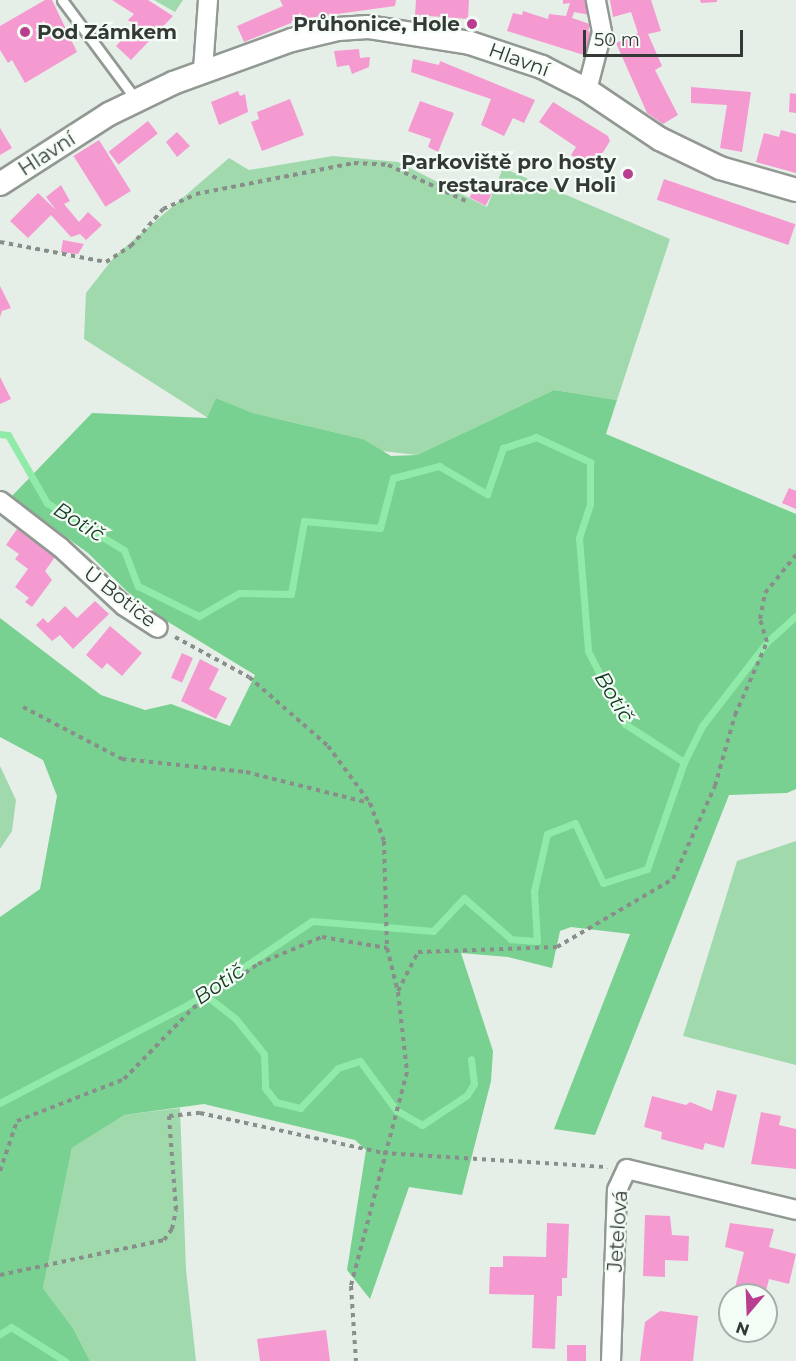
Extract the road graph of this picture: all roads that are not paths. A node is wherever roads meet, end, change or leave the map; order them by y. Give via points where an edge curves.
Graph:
1 (62, 0) edge
2 (208, 0) edge
3 (596, 0) edge
4 (203, 70) junction
5 (587, 90) junction
6 (137, 101) junction
7 (0, 184) edge
8 (796, 190) edge
9 (0, 501) edge
10 (158, 628) road end
11 (796, 1210) edge
12 (611, 1361) edge

1 - 6 lane
2 - 4 street
3 - 5 street via 602,32
4 - 5 street, Hlavní via 292,40 338,29 368,27 492,49 551,71
4 - 6 street, Hlavní
5 - 8 street, Hlavní via 660,139 720,168
6 - 7 street, Hlavní
9 - 10 street, U Botiče via 60,547 124,606
11 - 12 street, Jetelová via 627,1169 617,1190

